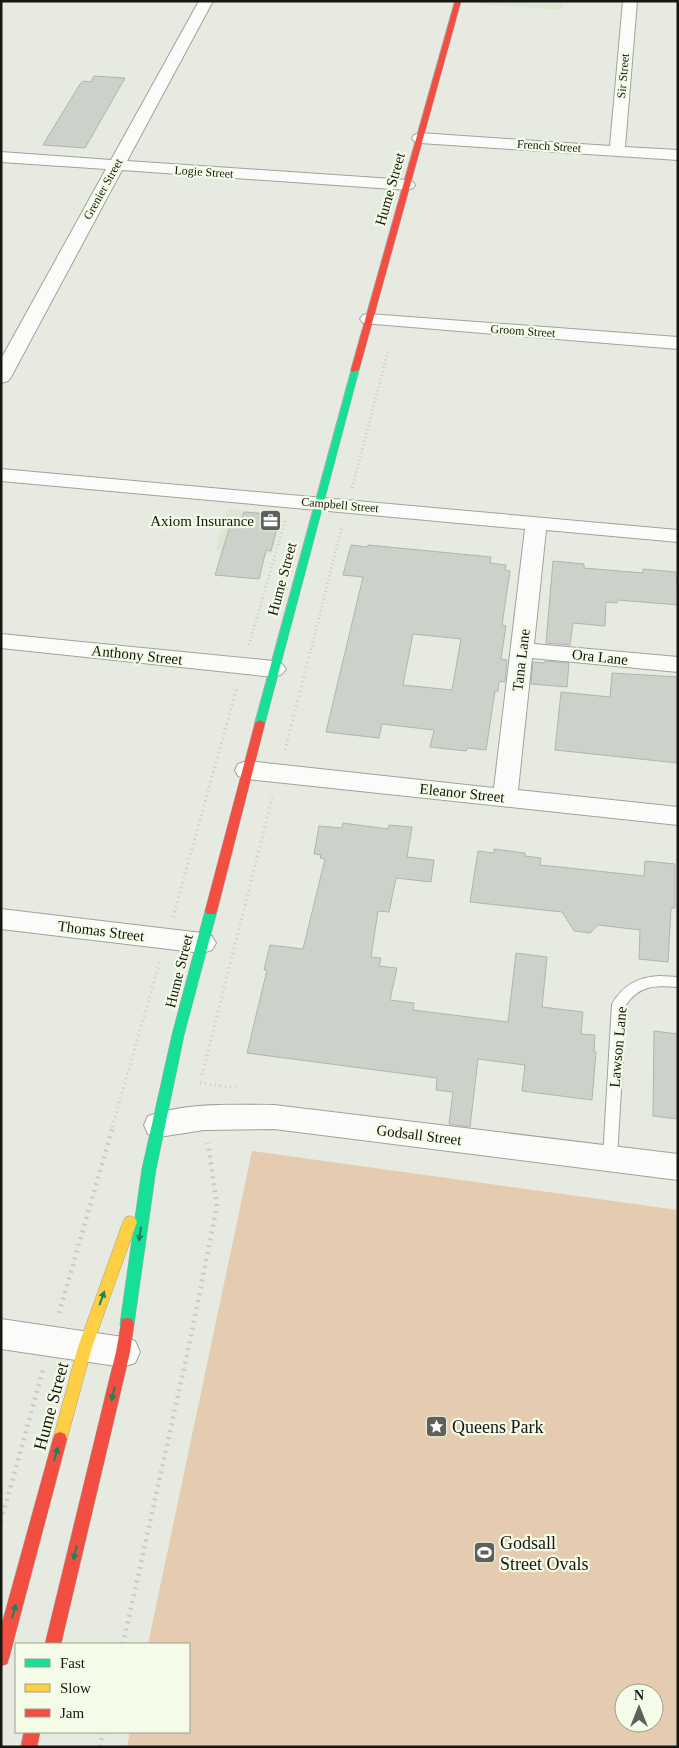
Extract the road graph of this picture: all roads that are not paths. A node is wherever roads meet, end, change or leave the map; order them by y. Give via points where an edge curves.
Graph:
1 (206, 1) edge
2 (458, 1) edge
3 (630, 1) edge
4 (420, 138) junction
5 (617, 150) junction
6 (678, 155) edge
7 (1, 157) edge
8 (116, 166) junction
9 (407, 185) junction
10 (369, 319) junction
11 (678, 342) edge
12 (1, 377) edge
13 (1, 475) edge
14 (318, 503) junction
15 (536, 523) junction
16 (678, 536) edge
17 (1, 641) edge
18 (523, 650) junction
19 (678, 665) edge
20 (274, 669) junction
21 (247, 770) junction
22 (505, 798) junction
23 (678, 816) edge
24 (1, 919) edge
25 (202, 943) junction
26 (678, 982) edge
27 (159, 1124) junction
28 (610, 1158) junction
29 (678, 1167) edge
30 (149, 1169) junction
31 (1, 1334) edge
32 (85, 1347) junction
33 (123, 1352) junction
34 (53, 1643) edge
35 (1, 1658) edge
36 (32, 1733) edge
37 (29, 1747) edge

1 - 8 street, Grenier Street
2 - 4 street, Hume Street
3 - 5 street, Sir Street
4 - 5 street, French Street
4 - 9 street, Hume Street
5 - 6 street, French Street
7 - 8 street, Logie Street
8 - 9 street, Logie Street
8 - 12 street, Grenier Street
9 - 10 street, Hume Street
10 - 11 street, Groom Street
10 - 14 street, Hume Street
13 - 14 street, Campbell Street
14 - 15 street, Campbell Street
14 - 20 street, Hume Street
15 - 16 street, Campbell Street
15 - 18 street, Tana Lane
17 - 20 street, Anthony Street
18 - 19 street, Ora Lane
18 - 22 street, Tana Lane
20 - 21 street, Hume Street
21 - 22 street, Eleanor Street
21 - 25 street, Hume Street
22 - 23 street, Eleanor Street
24 - 25 street, Thomas Street
25 - 27 street, Hume Street
26 - 28 lane, Lawson Lane via 645,982 624,994 619,1004
27 - 28 street, Godsall Street via 204,1118 274,1118
27 - 30 street, Hume Street
28 - 29 street, Godsall Street
32 -> 30 street, Hume Street
30 -> 33 street, Hume Street
31 - 32 street
32 - 33 street
35 -> 32 street, Hume Street
33 -> 34 street, Hume Street
36 - 37 street

